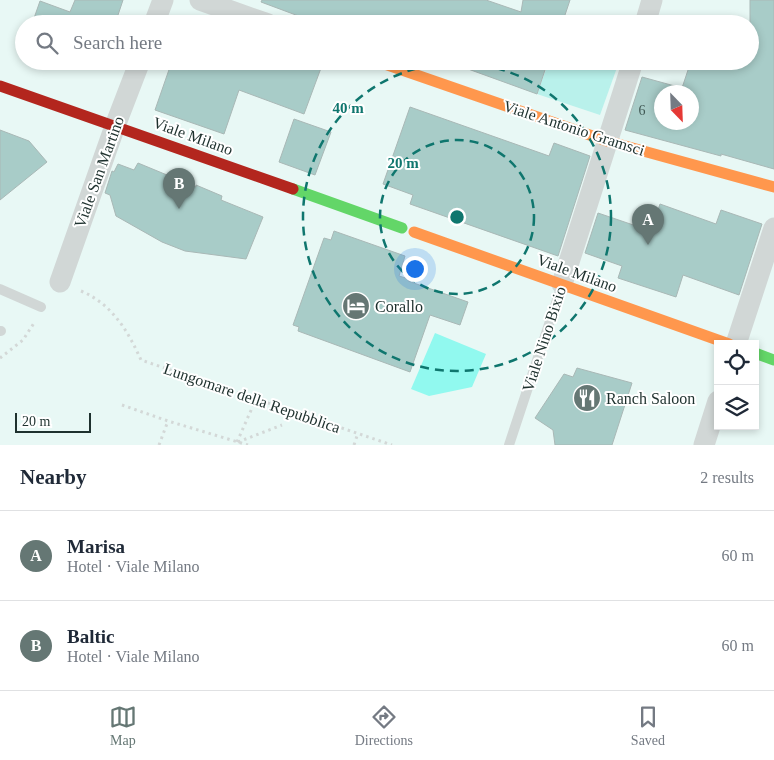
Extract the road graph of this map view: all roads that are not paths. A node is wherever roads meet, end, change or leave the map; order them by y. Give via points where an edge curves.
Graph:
1 (163, 0) edge
2 (200, 0) edge
3 (652, 0) edge
4 (157, 15) edge
5 (242, 15) edge
6 (648, 15) edge
7 (137, 70) edge
8 (402, 70) edge
9 (630, 70) edge
10 (0, 86) edge
11 (115, 126) junction
12 (607, 141) junction
13 (774, 187) edge
14 (402, 228) dead end
15 (774, 228) edge
16 (414, 232) dead end
17 (60, 282) road end
18 (562, 284) junction
19 (0, 289) edge
20 (41, 308) road end
21 (718, 340) edge
22 (737, 340) edge
23 (759, 354) edge
24 (774, 360) edge
25 (714, 414) edge
26 (509, 445) edge
27 (704, 445) edge

1 - 4 street
2 - 5 street
3 - 6 street
7 - 11 street, Viale San Martino
8 - 12 street, Viale Antonio Gramsci
9 - 12 street, Viale Nino Bixio
10 - 11 street, Viale Milano
11 - 14 street, Viale Milano
11 - 17 street, Viale San Martino
12 - 13 street, Viale Antonio Gramsci
12 - 18 street, Viale Nino Bixio
15 - 22 street
16 - 18 street, Viale Milano
18 - 21 street, Viale Milano
18 - 26 lane, Viale Nino Bixio
19 - 20 lane
23 - 24 street
25 - 27 street

